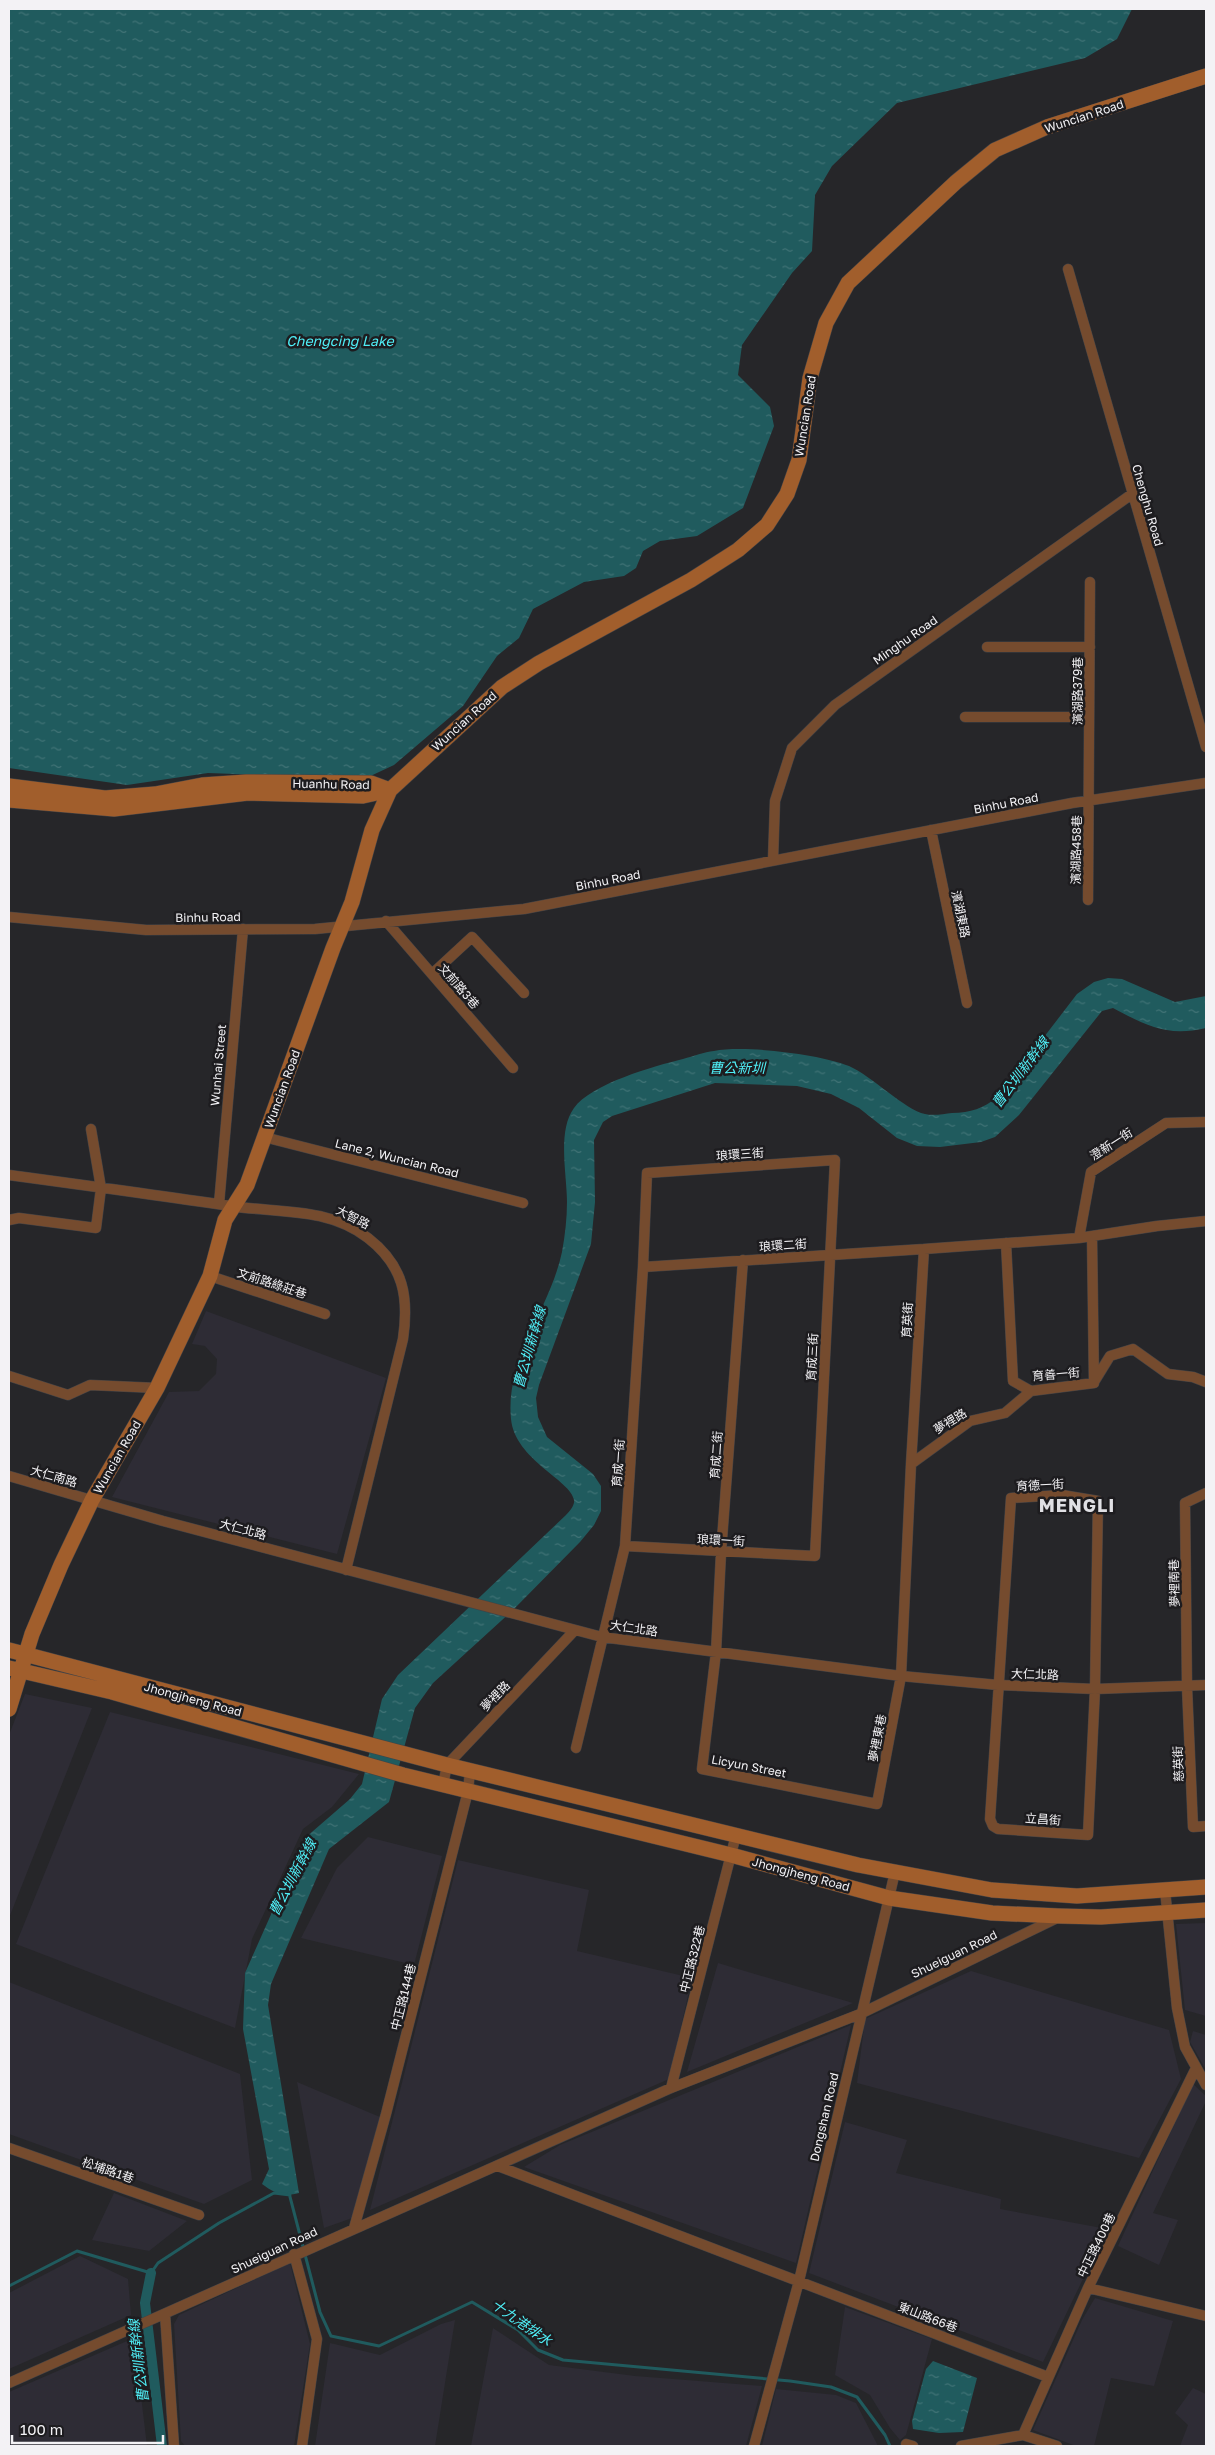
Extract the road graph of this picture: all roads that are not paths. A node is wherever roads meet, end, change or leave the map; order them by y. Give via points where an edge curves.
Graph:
1 (1206, 76) edge
2 (1068, 268) dead end
3 (1132, 494) junction
4 (1090, 582) dead end
5 (987, 647) dead end
6 (1090, 647) junction
7 (965, 717) dead end
8 (1089, 717) junction
9 (1206, 747) edge
10 (1206, 783) edge
11 (9, 786) edge
12 (390, 790) junction
13 (9, 800) edge
14 (1089, 800) junction
15 (931, 830) junction
16 (773, 860) junction
17 (1088, 900) dead end
18 (9, 918) edge
19 (386, 921) junction
20 (342, 926) junction
21 (243, 929) junction
22 (432, 974) junction
23 (524, 993) dead end
24 (967, 1002) dead end
25 (513, 1068) dead end
26 (1206, 1122) edge
27 (90, 1130) dead end
28 (264, 1137) junction
29 (835, 1160) joint
30 (647, 1174) joint
31 (9, 1175) edge
32 (101, 1188) junction
33 (523, 1204) dead end
34 (226, 1206) junction
35 (9, 1220) edge
36 (1206, 1221) edge
37 (1092, 1236) junction
38 (1079, 1238) junction
39 (1006, 1243) junction
40 (924, 1249) junction
41 (829, 1254) junction
42 (743, 1260) junction
43 (644, 1266) junction
44 (210, 1276) junction
45 (325, 1314) dead end
46 (9, 1376) edge
47 (1206, 1382) edge
48 (1094, 1383) junction
49 (157, 1388) junction
50 (1031, 1391) junction
51 (911, 1464) junction
52 (9, 1476) edge
53 (1206, 1493) edge
54 (92, 1500) junction
55 (625, 1546) junction
56 (721, 1553) junction
57 (815, 1556) joint
58 (346, 1570) junction
59 (575, 1630) junction
60 (602, 1637) junction
61 (9, 1650) edge
62 (716, 1652) junction
63 (26, 1655) junction
64 (15, 1670) edge
65 (901, 1676) junction
66 (998, 1685) junction
67 (1206, 1686) edge
68 (1188, 1687) junction
69 (1095, 1689) junction
70 (9, 1709) edge
71 (576, 1748) dead end
72 (447, 1765) junction
73 (470, 1771) junction
74 (443, 1785) junction
75 (468, 1791) junction
76 (877, 1804) joint
77 (1206, 1826) edge
78 (736, 1836) junction
79 (731, 1855) junction
80 (895, 1872) junction
81 (1206, 1887) edge
82 (1165, 1890) junction
83 (889, 1898) junction
84 (1206, 1910) edge
85 (1168, 1912) junction
86 (1059, 1916) junction
87 (860, 2014) junction
88 (1196, 2068) junction
89 (1206, 2085) edge
90 (671, 2088) junction
91 (9, 2148) edge
92 (498, 2166) junction
93 (199, 2215) dead end
94 (354, 2228) junction
95 (297, 2253) junction
96 (799, 2281) junction
97 (1088, 2288) junction
98 (162, 2315) junction
99 (1206, 2316) edge
100 (1048, 2377) junction
101 (9, 2383) edge
102 (1023, 2435) junction
103 (174, 2446) edge
104 (302, 2446) edge
105 (754, 2446) edge
106 (961, 2446) edge
107 (1057, 2446) edge

1 - 12 street, Wuncian Road via 1047,127 995,150 956,182 848,283 826,323 810,378 799,460 787,494 767,525 738,550 691,580 539,663 502,687
2 - 3 street, Chenghu Road
3 - 9 street, Chenghu Road
3 - 16 street, Minghu Road via 835,705 792,748 775,801
4 - 6 street, 濱湖路379巷
5 - 6 street
6 - 8 street, 濱湖路379巷
7 - 8 street
8 - 14 street, 濱湖路379巷
10 - 14 street, Binhu Road
11 - 12 street, Huanhu Road via 105,798 246,782 371,783
12 - 13 street, Huanhu Road via 363,796 248,792 114,809
12 - 20 street, Wuncian Road via 372,830
14 - 15 street, Binhu Road
14 - 17 street, 濱湖路458巷
15 - 16 street, Binhu Road
15 - 24 street, 濱湖東路
16 - 19 street, Binhu Road via 524,909
18 - 21 street, Binhu Road via 146,930
19 - 20 street, Binhu Road
19 - 22 street, 文前路3巷
20 - 21 street, Binhu Road
20 - 28 street, Wuncian Road
21 - 34 street, Wunhai Street
22 - 23 street via 472,937
22 - 25 street, 文前路3巷
26 - 38 street, 澄新一街 via 1166,1124 1091,1172
27 - 32 street
28 - 33 street, Lane 2, Wuncian Road
28 - 34 street, Wuncian Road via 247,1185
29 - 30 street, 琅環三街
29 - 41 street, 育成三街
30 - 43 street, 育成一街
31 - 32 street, 大智路
32 - 34 street, 大智路
32 - 35 street via 96,1228 19,1218
34 - 44 street, Wuncian Road
34 - 58 street, 大智路 via 319,1214 346,1224 369,1239 391,1261 401,1277 407,1310 404,1339
36 - 37 street
37 - 38 street
37 - 48 street, 育善一街
38 - 39 street
39 - 40 street
39 - 50 street, 育善一街 via 1014,1381
40 - 41 street, 琅環二街
40 - 51 street, 育英街
41 - 42 street, 琅環二街
41 - 57 street, 育成三街
42 - 43 street, 琅環二街
42 - 56 street, 育成二街
43 - 55 street, 育成一街
44 - 45 street, 文前路綠莊巷
44 - 49 street, Wuncian Road
46 - 49 street via 68,1395 90,1384
47 - 48 street via 1168,1374 1133,1350 1110,1356
48 - 50 street, 育善一街
49 - 54 street, Wuncian Road
50 - 51 street, 夢裡路 via 1005,1413 970,1421
51 - 65 street, 育英街
52 - 54 street, 大仁南路
53 - 68 street, 夢裡南巷 via 1185,1503
54 - 58 street, 大仁北路
54 - 63 street, Wuncian Road via 61,1565
55 - 56 street, 琅環一街
55 - 60 street, 育成一街
56 - 57 street, 琅環一街
56 - 62 street, 育成二街
58 - 59 street, 大仁北路
59 - 60 street, 大仁北路
59 - 72 street, 夢裡路
60 - 62 street, 大仁北路
60 - 71 street, 育成一街
61 - 63 street, Jhongjheng Road
62 - 65 street, 大仁北路
62 - 76 street, Licyun Street via 702,1769
63 - 64 street, Wuncian Road
63 - 72 street, Jhongjheng Road
64 - 70 street, Wuncian Road
64 - 74 street, Jhongjheng Road via 112,1692
65 - 66 street, 大仁北路
65 - 76 street, 夢裡東巷
66 - 69 street, 大仁北路
66 - 69 street, 立昌街 via 990,1822 998,1829 1088,1835
66 - 69 street, 育德一街 via 1011,1498 1062,1495 1098,1500
67 - 68 street, 大仁北路
68 - 69 street, 大仁北路
68 - 77 street, 慈英街 via 1193,1827
72 - 73 street, Jhongjheng Road
72 - 74 street
73 - 75 street, 中正路144巷
73 - 78 street, Jhongjheng Road
74 - 75 street, Jhongjheng Road
75 - 79 street, Jhongjheng Road
75 - 94 street, 中正路144巷
78 - 79 street, 中正路322巷
78 - 80 street, Jhongjheng Road
79 - 83 street, Jhongjheng Road
79 - 90 street, 中正路322巷
80 - 82 street, Jhongjheng Road via 992,1890 1077,1896
80 - 83 street, Dongshan Road
81 - 82 street, Jhongjheng Road
82 - 85 street
83 - 86 street, Jhongjheng Road via 992,1913
83 - 87 street, Dongshan Road
84 - 85 street, Jhongjheng Road
85 - 86 street, Jhongjheng Road via 1102,1917
85 - 88 street via 1177,2008 1186,2047
86 - 87 street, Shueiguan Road
87 - 90 street, Shueiguan Road
87 - 96 street, Dongshan Road
88 - 89 street
88 - 97 street, 中正路400巷
90 - 92 street, Shueiguan Road
91 - 93 street, 松埔路1巷
92 - 94 street, Shueiguan Road
92 - 96 street, 東山路66巷
94 - 95 street, Shueiguan Road
95 - 98 street, Shueiguan Road
95 - 104 street via 317,2339
96 - 100 street, 東山路66巷
96 - 105 street, Dongshan Road
97 - 99 street
97 - 100 street, 中正路400巷
98 - 101 street, Shueiguan Road
98 - 103 street
100 - 102 street, 中正路400巷
102 - 106 street
102 - 107 street

